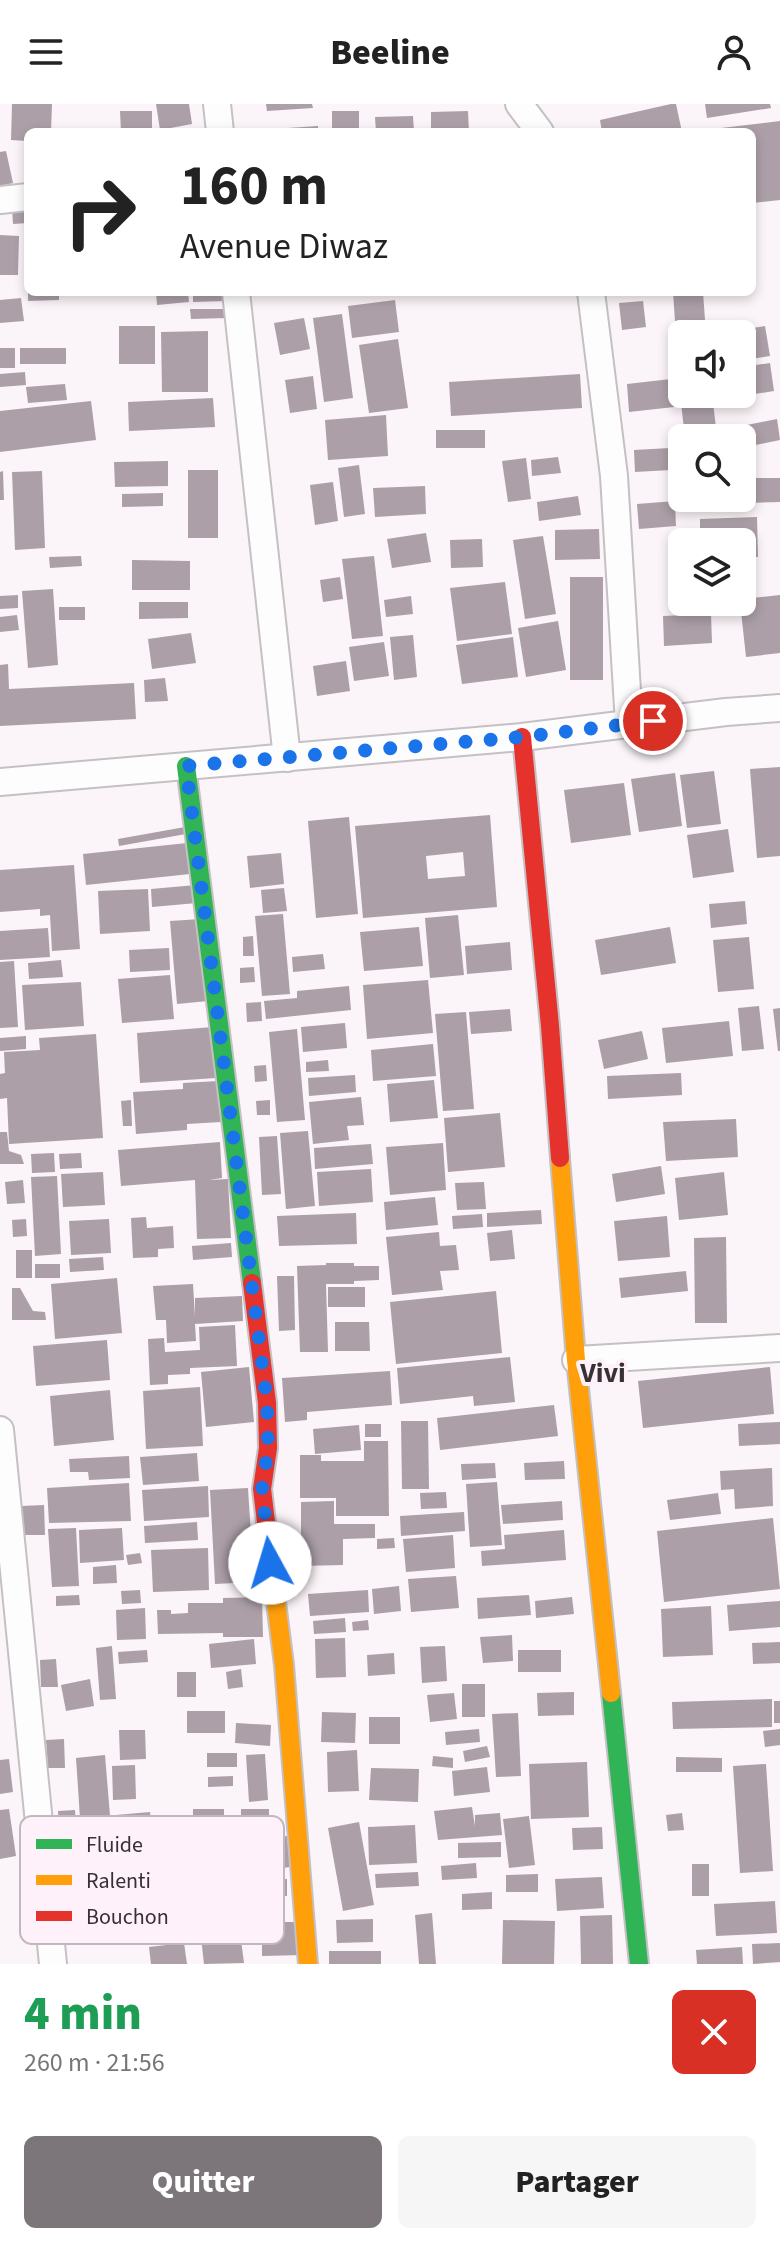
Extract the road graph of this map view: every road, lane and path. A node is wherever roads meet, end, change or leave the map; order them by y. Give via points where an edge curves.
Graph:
1 (217, 104) edge
2 (519, 104) edge
3 (220, 128) edge
4 (537, 128) edge
5 (24, 197) edge
6 (0, 200) edge
7 (236, 296) edge
8 (592, 296) edge
9 (780, 708) edge
10 (629, 724) junction
11 (522, 737) junction
12 (287, 758) junction
13 (186, 766) junction
14 (0, 782) edge
15 (780, 1348) edge
16 (576, 1360) junction
17 (0, 1430) edge
18 (38, 1816) edge
19 (51, 1944) edge
20 (53, 1964) edge
21 (308, 1964) edge
22 (639, 1964) edge

1 - 3 street
2 - 4 street
5 - 6 street
7 - 12 street
8 - 10 street via 614,476
9 - 10 street
10 - 11 street
11 - 12 street
11 - 16 street
12 - 13 street
13 - 14 street
13 - 21 street via 267,1403 262,1489 284,1665
15 - 16 street
16 - 22 street
17 - 18 street
19 - 20 street

